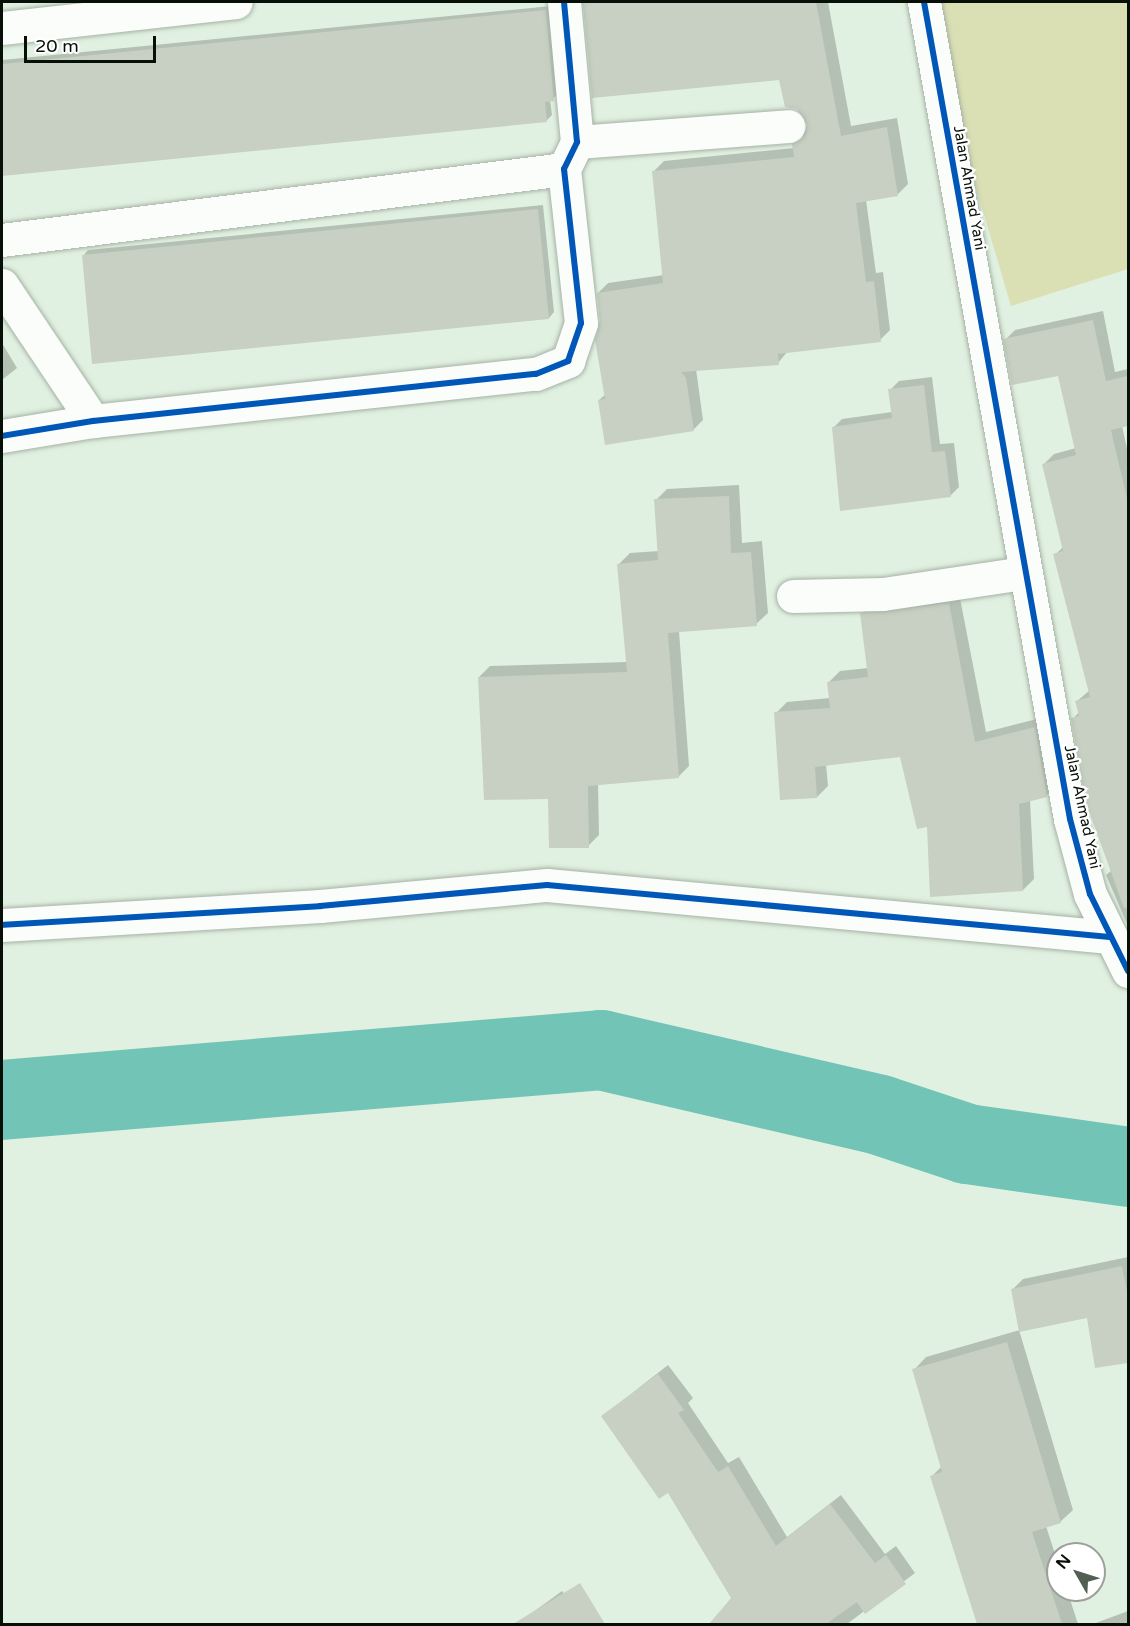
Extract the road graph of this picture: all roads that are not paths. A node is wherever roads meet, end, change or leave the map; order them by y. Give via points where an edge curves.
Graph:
1 (236, 2) edge
2 (564, 2) edge
3 (924, 2) edge
4 (60, 10) edge
5 (2, 28) edge
6 (788, 126) dead end
7 (570, 155) junction
8 (2, 240) edge
9 (2, 285) edge
10 (93, 421) junction
11 (2, 436) edge
12 (1023, 573) junction
13 (793, 596) dead end
14 (2, 925) edge
15 (1110, 937) junction
16 (1128, 971) edge

1 - 4 street
2 - 7 street
3 - 12 street, Jalan Ahmad Yani
4 - 5 street
6 - 7 street
7 - 8 street
7 - 10 street via 581,323 568,361 536,374
9 - 10 street
10 - 11 street
12 - 13 street via 883,594
12 - 15 street, Jalan Ahmad Yani via 1070,819 1090,894
14 - 15 street via 320,906 547,885
15 - 16 street, Jalan Ahmad Yani

